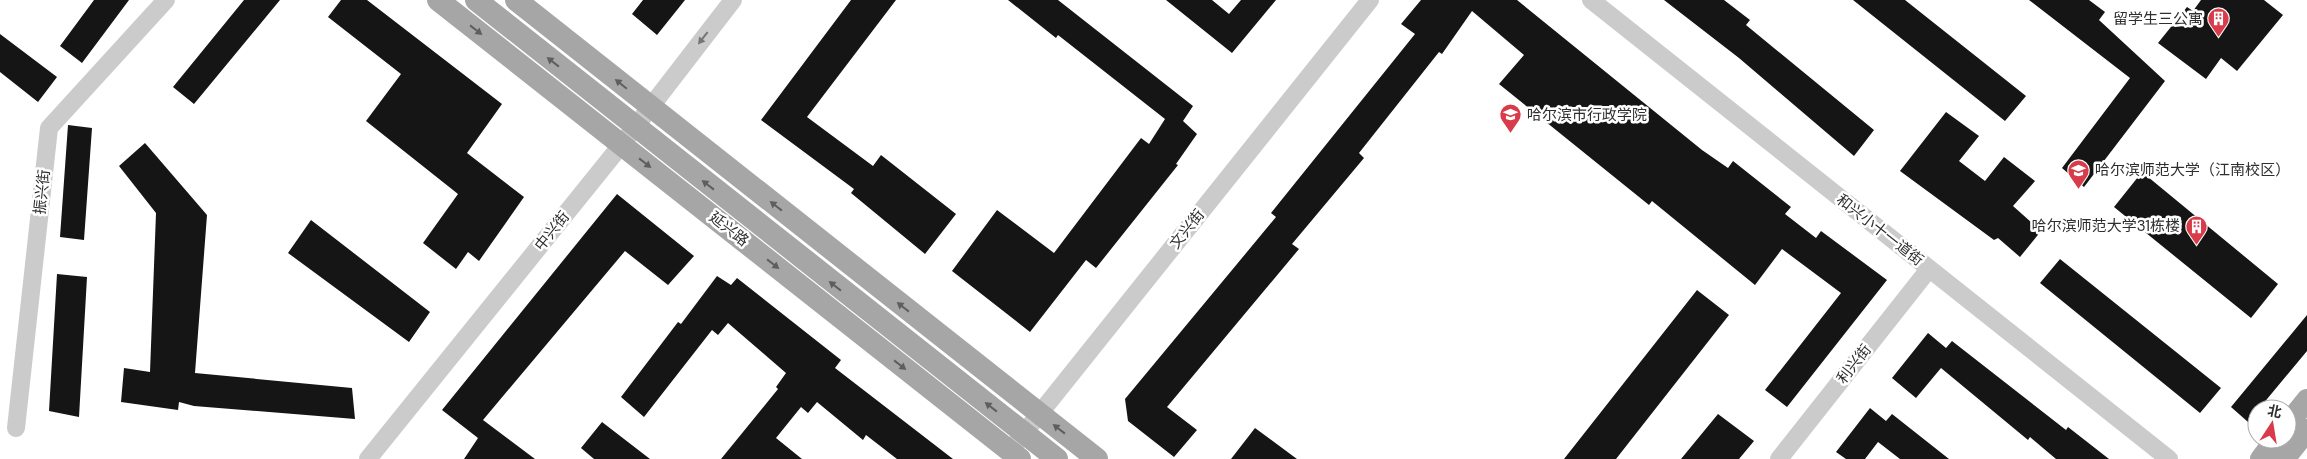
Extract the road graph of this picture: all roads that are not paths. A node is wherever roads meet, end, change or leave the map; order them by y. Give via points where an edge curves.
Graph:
1 (166, 0) edge
2 (438, 0) edge
3 (476, 0) edge
4 (516, 0) edge
5 (733, 0) edge
6 (1370, 0) edge
7 (1591, 0) edge
8 (649, 107) junction
9 (634, 126) junction
10 (622, 144) junction
11 (1929, 269) junction
12 (2307, 400) edge
13 (2297, 412) edge
14 (1039, 414) junction
15 (16, 428) dead end
16 (2307, 430) edge
17 (1024, 433) junction
18 (1012, 456) edge
19 (368, 459) edge
20 (1057, 459) edge
21 (1097, 459) edge
22 (1779, 459) edge
23 (2169, 459) edge
24 (2284, 459) edge

1 - 15 street, 振兴街 via 49,128
2 -> 10 main road, 延兴路
9 -> 3 main road
8 -> 4 main road
5 -> 8 street, 中兴街
6 - 14 street, 文兴街
7 - 11 street, 和兴小十一道街
8 - 9 street, 中兴街
14 -> 8 main road
9 - 10 street, 中兴街
17 -> 9 main road
10 -> 18 main road, 延兴路
10 - 19 street, 中兴街
11 - 22 street, 利兴街
11 - 23 street, 和兴小十一道街
12 - 13 main road
14 - 17 street, 文兴街
21 -> 14 main road
16 - 24 main road
17 - 18 street, 文兴街
17 - 20 main road

